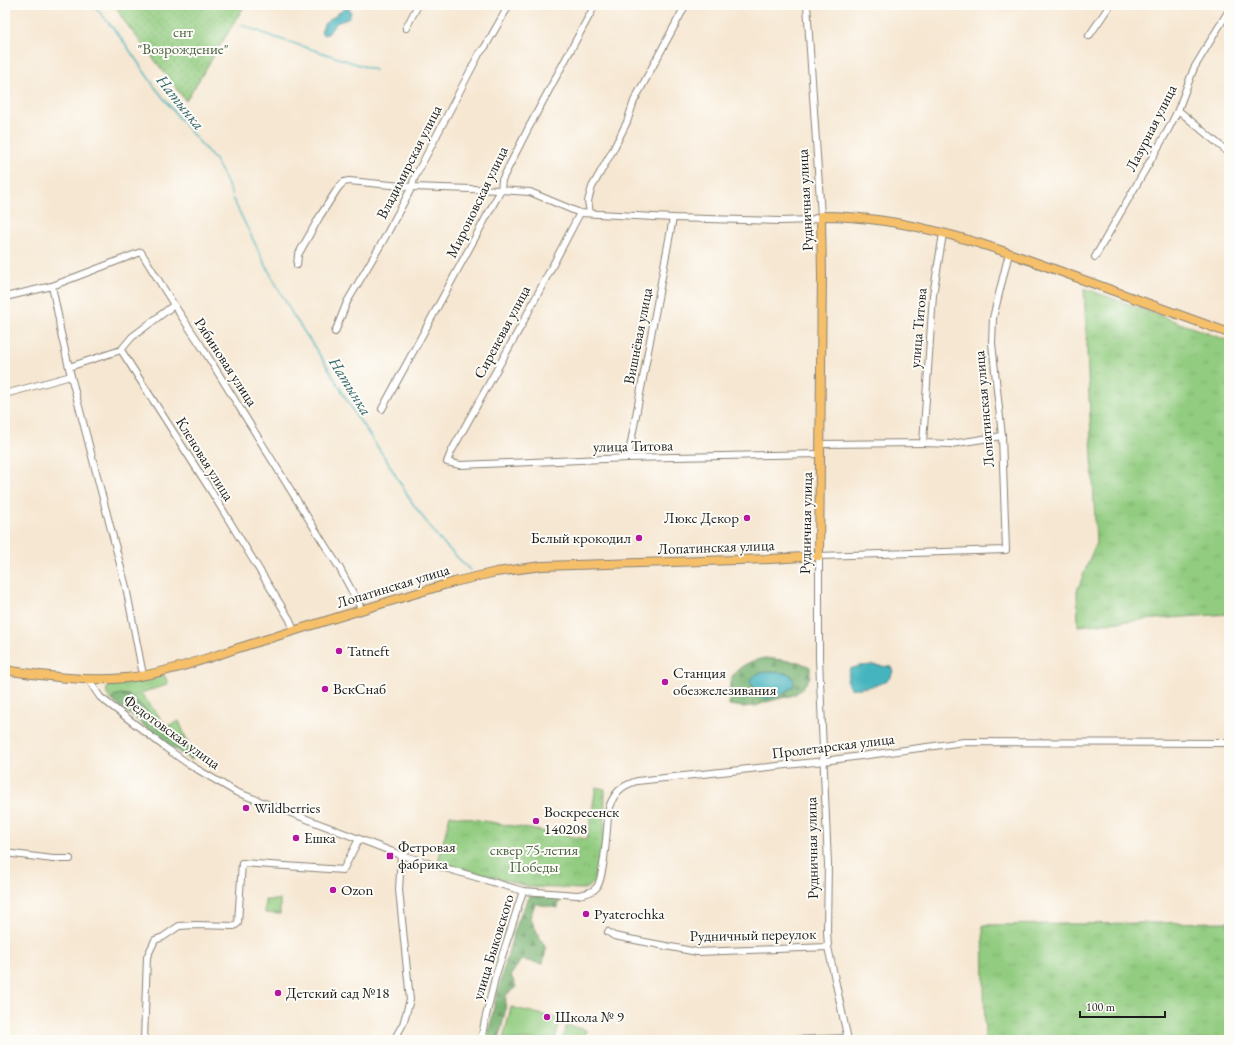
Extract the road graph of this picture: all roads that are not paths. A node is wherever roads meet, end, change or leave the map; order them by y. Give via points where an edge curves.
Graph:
1 (418, 5) edge
2 (508, 5) edge
3 (594, 5) edge
4 (807, 5) edge
5 (1110, 5) edge
6 (683, 10) dead end
7 (1229, 10) edge
8 (406, 28) dead end
9 (1089, 36) dead end
10 (1178, 110) junction
11 (1229, 152) edge
12 (412, 187) junction
13 (501, 190) junction
14 (580, 213) junction
15 (590, 213) junction
16 (821, 216) junction
17 (673, 218) junction
18 (943, 234) junction
19 (1008, 253) junction
20 (1095, 257) dead end
21 (297, 265) dead end
22 (52, 286) junction
23 (5, 297) edge
24 (174, 305) junction
25 (335, 332) dead end
26 (1229, 333) edge
27 (120, 350) junction
28 (69, 367) junction
29 (70, 376) junction
30 (5, 394) edge
31 (382, 409) dead end
32 (1002, 436) junction
33 (821, 444) junction
34 (923, 444) junction
35 (821, 454) junction
36 (628, 458) junction
37 (447, 462) joint
38 (819, 556) junction
39 (362, 610) junction
40 (294, 631) junction
41 (5, 670) edge
42 (143, 675) junction
43 (89, 679) junction
44 (1229, 742) edge
45 (824, 761) junction
46 (359, 839) junction
47 (5, 853) edge
48 (401, 855) junction
49 (70, 859) dead end
50 (523, 891) junction
51 (608, 932) dead end
52 (828, 947) junction
53 (847, 1039) edge
54 (144, 1040) edge
55 (394, 1040) edge
56 (481, 1040) edge
57 (790, 1040) edge

1 - 8 street
2 - 12 street, Владимирская улица via 479,54
3 - 13 street, Мироновская улица via 502,180
4 - 16 street, Рудничная улица
5 - 9 street
6 - 15 street via 592,187 588,201
7 - 10 street, Лазурная улица via 1194,68
10 - 11 street
10 - 20 street, Лазурная улица
12 - 13 street
12 - 21 street via 344,182 320,216 298,255
12 - 25 street, Владимирская улица via 347,302
13 - 14 street via 530,192
13 - 31 street, Мироновская улица
14 - 15 street
14 - 37 street, Сиреневая улица
15 - 17 street
16 - 17 street via 811,220 780,221
16 - 18 main road via 885,221
16 - 33 main road, Рудничная улица
17 - 36 street, Вишнёвая улица
18 - 19 main road
18 - 34 street, улица Титова via 933,295
19 - 26 main road
19 - 32 street, Лопатинская улица via 993,318 992,343
22 - 23 street, Рябиновая улица
22 - 24 street, Рябиновая улица via 141,252
22 - 28 street
24 - 27 street via 132,337
24 - 39 street, Рябиновая улица via 330,552
27 - 28 street
27 - 40 street, Кленовая улица via 215,498 290,620
28 - 29 street
29 - 30 street
29 - 42 street via 126,587
32 - 34 street via 952,444
32 - 38 street, Лопатинская улица via 1006,550
33 - 34 street
33 - 35 main road, Рудничная улица
35 - 36 street, улица Титова
35 - 38 main road, Рудничная улица
36 - 37 street, улица Титова via 460,465
38 - 39 main road, Лопатинская улица via 522,568 479,575
38 - 45 street, Рудничная улица via 819,658
39 - 40 main road, Лопатинская улица
40 - 42 main road, Лопатинская улица
41 - 43 main road, Федотовская улица
42 - 43 main road, Федотовская улица
43 - 46 street, Федотовская улица via 100,697 206,776 236,792
44 - 45 street, Пролетарская улица via 964,742
45 - 50 street, Пролетарская улица via 626,784 613,797 609,807 602,874 597,887 585,894
45 - 52 street, Рудничная улица
46 - 48 street, улица Быковского
46 - 54 street via 343,870 242,863 238,923 234,926 179,926 154,940 147,957
47 - 49 street
48 - 50 street, улица Быковского
48 - 55 street via 399,890 410,1000 403,1024
50 - 56 street, улица Быковского via 495,978
51 - 52 street, Рудничный переулок via 614,936 697,952
52 - 53 street, Рудничная улица
53 - 57 street

